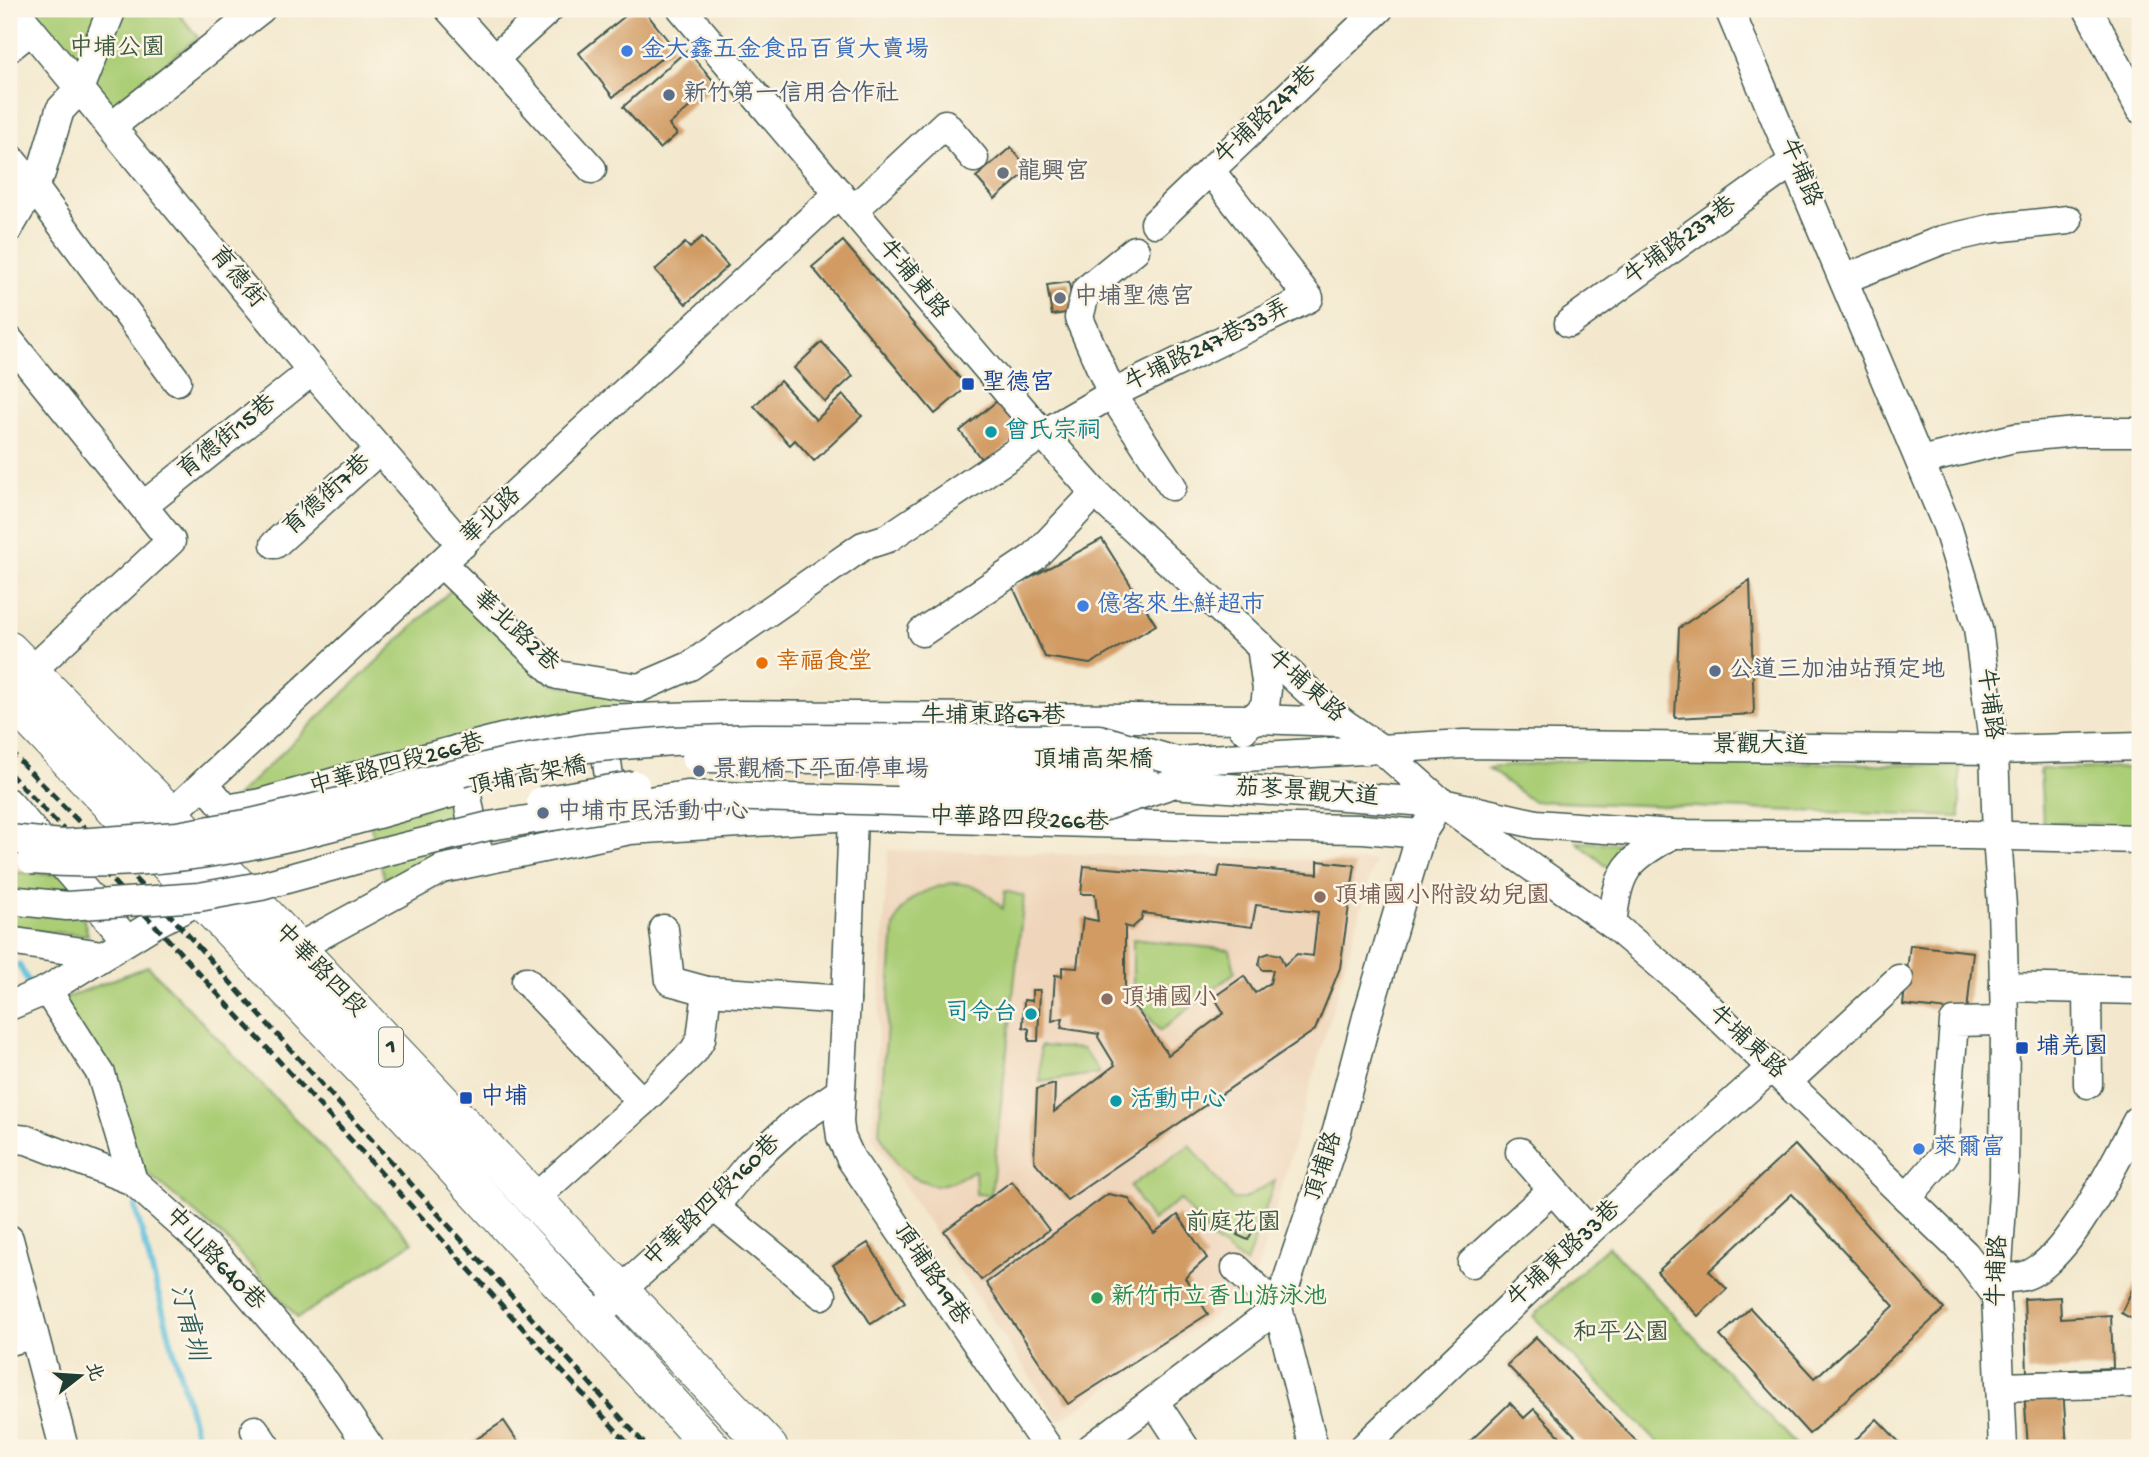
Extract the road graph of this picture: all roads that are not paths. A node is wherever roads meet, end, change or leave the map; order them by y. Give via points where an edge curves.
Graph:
1 (111, 9) edge
2 (261, 9) edge
3 (449, 9) edge
4 (549, 9) edge
5 (681, 9) edge
6 (1379, 9) edge
7 (1729, 9) edge
8 (2088, 9) edge
9 (22, 19) edge
10 (9, 48) edge
11 (494, 59) junction
12 (80, 89) junction
13 (2140, 109) edge
14 (111, 127) junction
15 (9, 157) edge
16 (974, 158) dead end
17 (1794, 162) junction
18 (592, 169) dead end
19 (1210, 170) junction
20 (33, 186) junction
21 (846, 202) junction
22 (2068, 220) dead end
23 (1155, 223) dead end
24 (9, 228) edge
25 (1135, 250) dead end
26 (1844, 279) junction
27 (1569, 323) dead end
28 (9, 340) edge
29 (312, 371) junction
30 (177, 381) dead end
31 (1112, 394) junction
32 (2140, 432) edge
33 (1043, 434) junction
34 (380, 449) junction
35 (1920, 461) junction
36 (1172, 486) dead end
37 (1095, 493) junction
38 (143, 506) junction
39 (275, 544) dead end
40 (452, 554) junction
41 (922, 632) dead end
42 (1261, 646) junction
43 (16, 673) edge
44 (639, 688) junction
45 (643, 717) junction
46 (601, 719) junction
47 (1255, 719) junction
48 (1342, 722) junction
49 (2140, 746) edge
50 (458, 749) junction
51 (1381, 750) junction
52 (1994, 750) junction
53 (1183, 769) junction
54 (205, 784) junction
55 (1442, 803) junction
56 (9, 804) edge
57 (853, 816) junction
58 (158, 827) junction
59 (617, 832) junction
60 (1421, 834) junction
61 (1673, 834) junction
62 (1997, 836) junction
63 (9, 839) edge
64 (2140, 839) edge
65 (9, 858) edge
66 (479, 861) junction
67 (9, 882) edge
68 (202, 898) junction
69 (9, 900) edge
70 (1612, 924) junction
71 (664, 929) dead end
72 (127, 940) junction
73 (9, 941) edge
74 (102, 955) junction
75 (283, 958) junction
76 (1899, 979) dead end
77 (526, 981) dead end
78 (2004, 987) junction
79 (47, 990) junction
80 (2087, 990) junction
81 (2140, 990) edge
82 (708, 991) junction
83 (846, 1000) junction
84 (9, 1006) edge
85 (2005, 1021) junction
86 (1780, 1075) junction
87 (2088, 1084) dead end
88 (839, 1093) junction
89 (642, 1102) junction
90 (2139, 1121) edge
91 (9, 1138) edge
92 (1520, 1152) dead end
93 (134, 1181) junction
94 (1552, 1190) junction
95 (535, 1198) junction
96 (1907, 1198) junction
97 (714, 1208) junction
98 (1589, 1231) junction
99 (9, 1239) edge
100 (1472, 1263) dead end
101 (1236, 1268) dead end
102 (1996, 1287) junction
103 (620, 1291) junction
104 (822, 1295) dead end
105 (1278, 1308) junction
106 (596, 1321) junction
107 (21, 1338) edge
108 (2140, 1382) edge
109 (2001, 1387) junction
110 (1154, 1401) junction
111 (361, 1445) edge
112 (64, 1448) edge
113 (712, 1448) edge
114 (769, 1448) edge
115 (1048, 1448) edge
116 (1091, 1448) edge
117 (1185, 1448) edge
118 (1314, 1448) edge
119 (1363, 1448) edge
120 (2003, 1448) edge

1 - 12 street
2 - 14 street
3 - 11 street
4 - 11 street
5 - 21 street, 牛埔東路
6 - 19 street, 牛埔路247巷
7 - 17 street, 牛埔路
8 - 13 street
9 - 10 street
9 - 12 street, 育德街
11 - 18 street
12 - 14 street, 育德街
12 - 20 street via 60,110
14 - 29 street, 育德街
15 - 20 street
16 - 21 street, 華北路 via 945,124
17 - 26 street, 牛埔路
17 - 27 street, 牛埔路237巷
19 - 23 street, 牛埔路247巷
19 - 31 street, 牛埔路247巷33弄 via 1309,298
20 - 24 street
20 - 30 street
21 - 33 street, 牛埔東路
21 - 40 street, 華北路
22 - 26 street via 1993,228 1942,240
25 - 31 street via 1086,290 1079,318
26 - 35 street, 牛埔路
28 - 38 street
29 - 34 street, 育德街
29 - 38 street, 育德街15巷
31 - 33 street
31 - 36 street
32 - 35 street via 2014,438
33 - 37 street, 牛埔東路
33 - 44 street via 888,538 863,546 690,666
34 - 39 street, 育德街7巷
34 - 40 street, 育德街
35 - 52 street, 牛埔路 via 1947,526 1979,628
37 - 41 street via 1034,557
37 - 42 street, 牛埔東路
38 - 43 street via 171,541
40 - 44 street, 華北路2巷 via 557,675
40 - 54 street, 華北路
42 - 47 street via 1267,689 1265,706
42 - 48 street, 牛埔東路
43 - 58 main road, 中華路四段 / 1
44 - 45 street
45 - 46 street, 中華路四段266巷
45 - 47 street, 牛埔東路67巷
46 - 50 street, 中華路四段266巷
46 - 59 street
47 - 48 street, 牛埔東路67巷
47 - 53 street
48 - 51 street, 牛埔東路
49 - 52 street, 景觀大道
50 - 54 street, 中華路四段266巷 via 226,809
50 - 66 street
51 - 52 street, 景觀大道 via 1464,744
51 - 53 street, 茄苳景觀大道
51 - 55 street, 牛埔東路
52 - 62 street, 牛埔路
53 - 55 street, 茄苳景觀大道
53 - 63 street, 頂埔高架橋, bridge via 1099,739 672,741 587,748 506,762 177,836 62,844
53 - 65 street, 頂埔高架橋, bridge via 684,758 577,767 472,787 267,843 186,858 75,864
53 - 67 street, 頂埔高架橋, bridge via 642,784 421,823 270,865 194,880 60,887
53 - 69 street, 頂埔高架橋, bridge via 1102,807 687,795 489,826 261,887 199,897 67,906
54 - 58 street, 華北路
55 - 60 street, 頂埔路
55 - 61 street via 1535,824
55 - 70 street, 牛埔東路
56 - 72 street
57 - 59 street, 中華路四段266巷
57 - 60 street, 中華路四段266巷 via 1363,828
57 - 83 street, 頂埔路19巷
58 - 68 main road, 中華路四段 / 1
58 - 75 main road, 中華路四段 / 1
59 - 66 street, 中華路四段266巷
60 - 105 street, 頂埔路 via 1337,1131
61 - 62 street
61 - 70 street via 1628,866 1616,888
62 - 64 street
62 - 78 street, 牛埔路
66 - 75 street, 中華路四段266巷 via 442,869
68 - 72 street
68 - 75 main road, 中華路四段 / 1
70 - 86 street, 牛埔東路
71 - 82 street via 670,981
72 - 74 street
73 - 74 street
74 - 79 street
75 - 95 main road, 中華路四段 / 1
75 - 106 main road, 中華路四段 / 1 via 498,1213
76 - 86 street, 牛埔東路33巷
77 - 89 street
78 - 80 street
78 - 85 street, 牛埔路
79 - 84 street
79 - 93 street via 101,1074
80 - 81 street
80 - 87 street
82 - 83 street
82 - 89 street via 701,1039 694,1051
83 - 88 street, 頂埔路19巷
85 - 96 street via 1954,1022 1944,1155
85 - 102 street, 牛埔路 via 2004,1178
86 - 96 street, 牛埔東路
86 - 98 street, 牛埔東路33巷
88 - 97 street, 中華路四段160巷 via 794,1123 751,1162
88 - 115 street, 頂埔路19巷 via 841,1137 851,1159
89 - 95 street
90 - 102 street via 2084,1218 2052,1258
91 - 93 street, 中山路640巷 via 27,1140
92 - 94 street
93 - 111 street, 中山路640巷 via 219,1258 325,1382
94 - 98 street
94 - 100 street
95 - 103 main road, 中華路四段 / 1
96 - 102 street, 牛埔東路
97 - 103 street, 中華路四段160巷
97 - 104 street
98 - 119 street, 牛埔東路33巷
99 - 107 street
101 - 105 street
102 - 109 street, 牛埔路
103 - 106 street, 中華路四段160巷
103 - 114 main road, 中華路四段 / 1
105 - 110 street
105 - 118 street
106 - 113 main road, 中華路四段 / 1
107 - 112 street
108 - 109 street
109 - 120 street, 牛埔路
110 - 116 street
110 - 117 street

